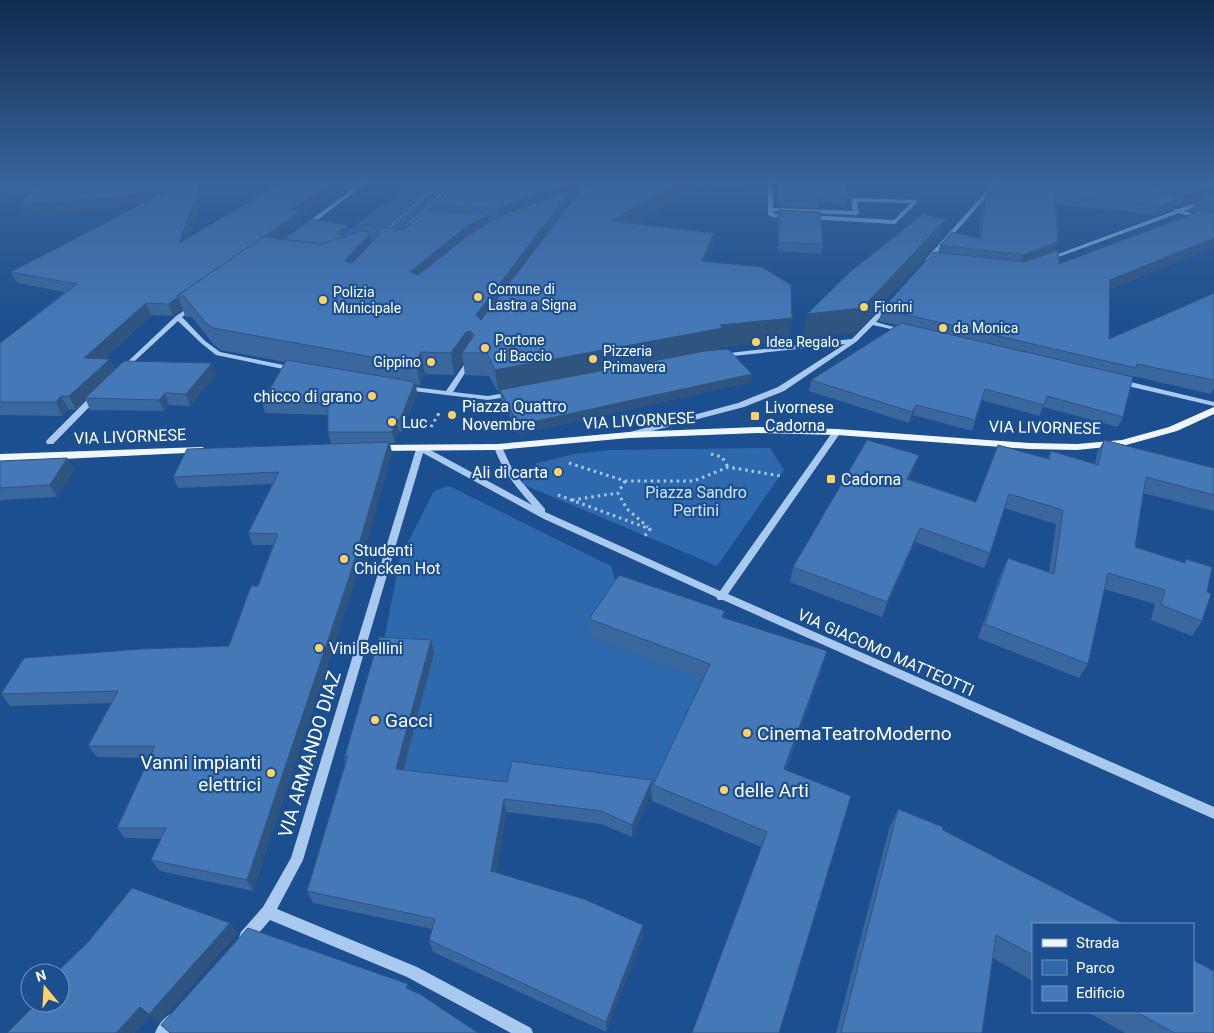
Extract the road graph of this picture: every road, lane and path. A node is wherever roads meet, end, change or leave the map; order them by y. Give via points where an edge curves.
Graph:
1 (302, 228) edge
2 (388, 228) edge
3 (956, 228) edge
4 (1125, 228) edge
5 (300, 230) edge
6 (383, 232) edge
7 (929, 259) junction
8 (938, 260) edge
9 (1037, 264) edge
10 (923, 266) edge
11 (201, 301) edge
12 (891, 302) edge
13 (178, 317) junction
14 (872, 324) junction
15 (910, 332) edge
16 (854, 341) junction
17 (472, 356) edge
18 (713, 356) edge
19 (301, 370) edge
20 (118, 374) edge
21 (1109, 379) edge
22 (105, 387) edge
23 (396, 387) edge
24 (448, 393) junction
25 (515, 393) edge
26 (1214, 404) edge
27 (1214, 410) edge
28 (837, 432) junction
29 (628, 435) junction
30 (50, 442) dead end
31 (498, 447) junction
32 (362, 448) edge
33 (420, 448) junction
34 (210, 450) edge
35 (0, 458) edge
36 (564, 464) dead end
37 (787, 477) dead end
38 (625, 481) junction
39 (618, 493) junction
40 (555, 494) dead end
41 (572, 500) junction
42 (547, 517) junction
43 (650, 529) junction
44 (643, 539) dead end
45 (721, 597) junction
46 (1214, 813) edge
47 (268, 912) junction
48 (236, 948) edge
49 (180, 1012) edge
50 (162, 1033) edge
51 (526, 1033) edge

1 - 5 street
2 - 6 path
3 - 7 street
4 - 9 street
7 - 8 street
7 - 10 street
11 - 13 street
12 - 14 street
13 - 19 street via 218,354
13 - 20 street
14 - 15 street
14 - 16 street
16 - 18 street
16 - 29 street via 781,389 741,406
17 - 24 street
21 - 26 street
22 - 30 street
23 - 24 street
24 - 25 street via 488,398
24 - 33 path
27 - 28 main road, VIA LIVORNESE via 1174,429 1131,440 1077,446 1029,446
28 - 29 main road, VIA LIVORNESE via 758,430
28 - 45 street
29 - 31 main road, VIA LIVORNESE
31 - 33 main road, VIA LIVORNESE
31 - 42 street, VIA GIACOMO MATTEOTTI via 504,466
32 - 33 main road, VIA LIVORNESE
33 - 42 street, VIA GIACOMO MATTEOTTI
33 - 47 street, VIA ARMANDO DIAZ via 297,860
34 - 35 main road, VIA LIVORNESE
36 - 38 path via 571,463
37 - 38 path via 728,467 694,481
38 - 39 path
39 - 41 path
39 - 43 path via 627,509
40 - 41 path
41 - 43 path
42 - 45 street, VIA GIACOMO MATTEOTTI
43 - 44 path
45 - 46 street, VIA GIACOMO MATTEOTTI
47 - 48 street, VIA ARMANDO DIAZ
47 - 51 street via 412,972
49 - 50 street

